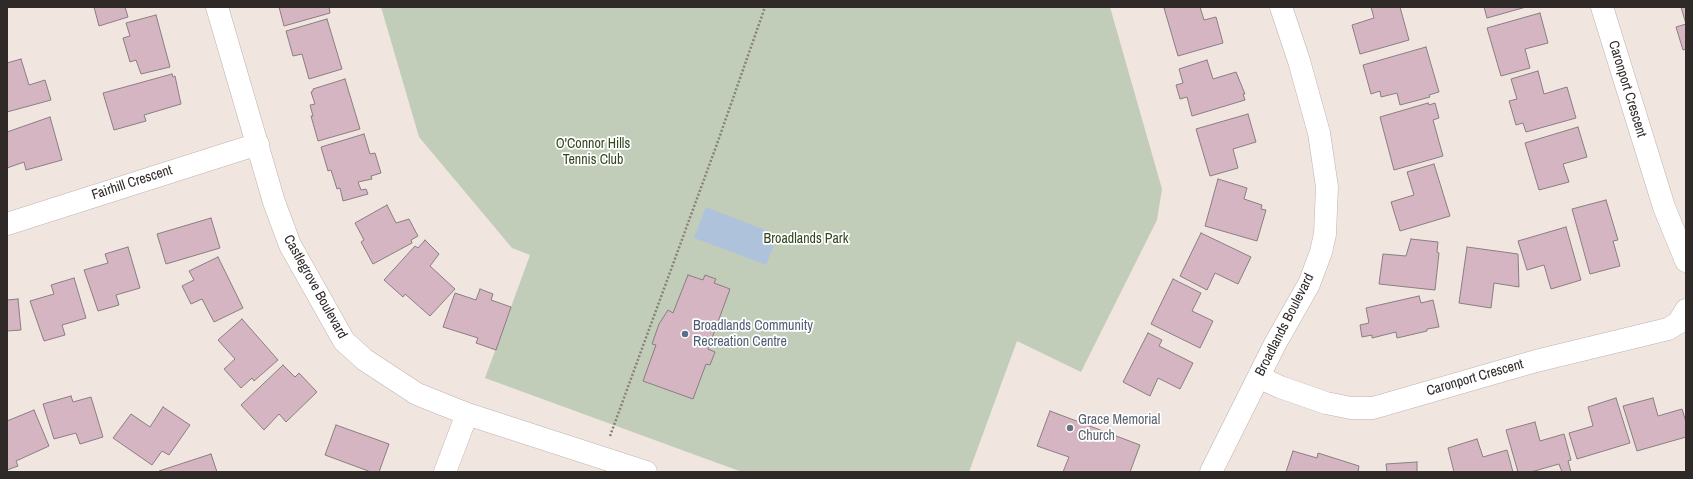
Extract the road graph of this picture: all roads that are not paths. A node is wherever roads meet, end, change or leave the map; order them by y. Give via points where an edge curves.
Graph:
1 (217, 7) edge
2 (1281, 7) edge
3 (1602, 7) edge
4 (258, 144) junction
5 (7, 224) edge
6 (1686, 261) edge
7 (1686, 310) edge
8 (1259, 377) junction
9 (467, 414) junction
10 (445, 472) edge
11 (646, 472) edge
12 (1211, 472) edge

1 - 4 street, Castlegrove Boulevard
2 - 8 street, Broadlands Boulevard via 1300,61 1319,133 1327,188 1325,234 1309,284
3 - 6 street, Caronport Crescent via 1664,207
4 - 5 street, Fairhill Crescent
4 - 9 street, Castlegrove Boulevard via 274,202 290,245 344,341 365,360 417,394
7 - 8 street, Caronport Crescent via 1678,323 1668,329 1536,361 1373,408 1351,408 1326,403
8 - 12 street, Broadlands Boulevard
9 - 10 street
9 - 11 street, Castlegrove Boulevard

